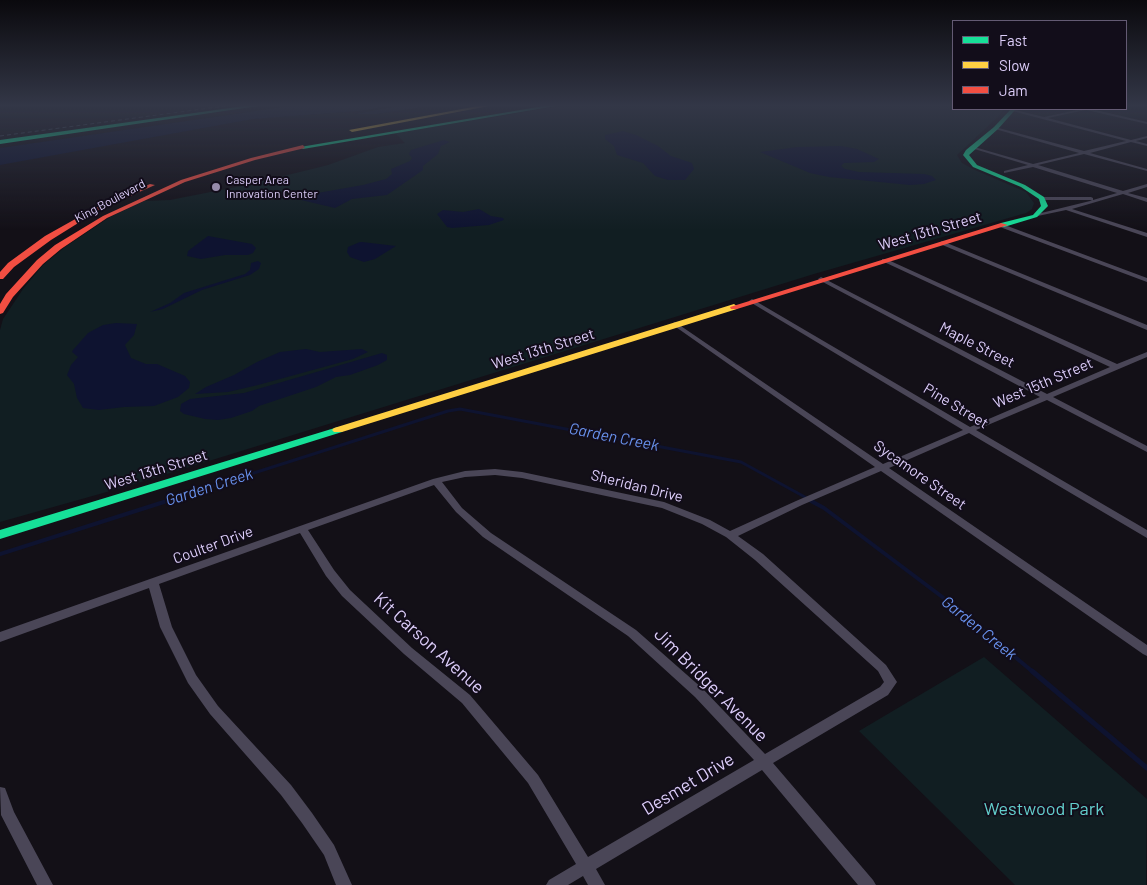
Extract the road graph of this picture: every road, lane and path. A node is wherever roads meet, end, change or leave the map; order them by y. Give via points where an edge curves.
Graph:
1 (288, 147) edge
2 (300, 147) edge
3 (973, 147) edge
4 (974, 147) edge
5 (1067, 147) edge
6 (1105, 147) edge
7 (1084, 152) junction
8 (267, 153) junction
9 (1034, 165) junction
10 (1147, 170) edge
11 (1006, 172) dead end
12 (1147, 185) edge
13 (1123, 192) junction
14 (1042, 198) junction
15 (1096, 200) junction
16 (1147, 200) edge
17 (1068, 209) junction
18 (1034, 216) junction
19 (1002, 226) junction
20 (1147, 235) edge
21 (942, 243) junction
22 (884, 260) junction
23 (0, 277) edge
24 (821, 279) junction
25 (1147, 280) edge
26 (752, 301) junction
27 (0, 310) edge
28 (675, 324) junction
29 (1147, 328) edge
30 (1147, 354) edge
31 (1117, 368) junction
32 (1048, 397) junction
33 (970, 430) junction
34 (1147, 449) edge
35 (882, 468) junction
36 (436, 481) junction
37 (302, 529) junction
38 (0, 535) edge
39 (730, 535) junction
40 (1147, 535) edge
41 (152, 582) junction
42 (0, 637) edge
43 (1147, 651) edge
44 (891, 682) joint
45 (763, 761) junction
46 (0, 792) edge
47 (586, 866) junction
48 (45, 885) edge
49 (344, 885) edge
50 (554, 885) edge
51 (597, 885) edge
52 (868, 885) edge

1 - 8 main road, King Boulevard
2 - 8 main road, King Boulevard
3 - 14 main road via 966,155 975,166 1023,186
4 - 9 street
5 - 7 street
6 - 7 street
7 - 9 street
7 - 10 street
8 - 23 main road, King Boulevard via 170,178 105,206 48,238
8 - 27 main road, King Boulevard via 183,181 82,230 40,262
9 - 11 street
9 - 13 street
12 - 13 street, West 13th Street
13 - 15 street, West 13th Street
13 - 16 street
14 - 15 street, West 13th Street
14 - 18 main road via 1044,206
15 - 17 street, West 13th Street
17 - 18 street, West 13th Street
17 - 20 street
18 - 19 main road, West 13th Street
19 - 21 main road, West 13th Street
19 - 25 street
21 - 22 main road, West 13th Street
21 - 29 street
22 - 24 main road, West 13th Street
22 - 31 street
24 - 26 main road, West 13th Street
24 - 32 street, Maple Street
26 - 28 main road, West 13th Street
26 - 33 street, Pine Street
28 - 35 street, Sycamore Street
28 - 38 main road, West 13th Street
30 - 31 street, West 15th Street
31 - 32 street, West 15th Street
32 - 33 street, West 15th Street
32 - 34 street, Maple Street
33 - 35 street, West 15th Street
33 - 40 street, Pine Street
35 - 39 street, West 15th Street
35 - 43 street, Sycamore Street
36 - 37 street, Coulter Drive
36 - 39 street, Sheridan Drive via 478,472 514,474 664,505
36 - 45 street, Jim Bridger Avenue via 459,510 487,535 632,633 704,698
37 - 41 street, Coulter Drive
37 - 47 street, Kit Carson Avenue via 346,593 466,699 532,779
39 - 44 street, Sheridan Drive via 760,557 882,668
41 - 42 street, Coulter Drive
41 - 49 street via 166,627 192,679 214,710 307,818 328,850
44 - 45 street, Desmet Drive via 884,691
45 - 47 street, Desmet Drive
45 - 52 street, Jim Bridger Avenue
46 - 48 street via 8,815
47 - 50 street, Desmet Drive
47 - 51 street, Kit Carson Avenue

